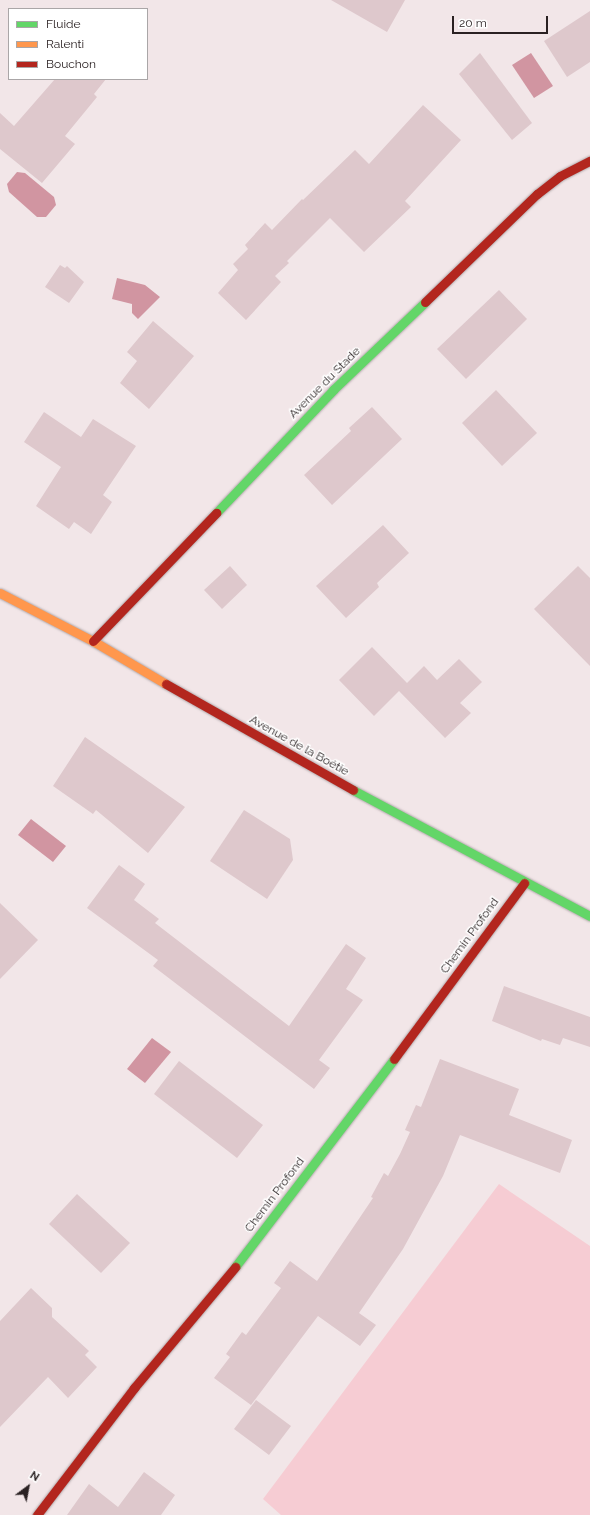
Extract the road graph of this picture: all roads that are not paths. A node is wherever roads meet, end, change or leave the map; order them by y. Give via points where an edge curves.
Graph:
1 (590, 162) edge
2 (0, 593) edge
3 (93, 641) junction
4 (524, 883) junction
5 (590, 916) edge
6 (37, 1515) edge

1 - 3 street, Avenue du Stade via 560,176 537,194 338,385
2 - 3 street, Avenue de la Boétie
3 - 4 street, Avenue de la Boétie via 288,755
4 - 5 street, Avenue de la Boétie
4 - 6 street, Chemin Profond via 420,1025 232,1271 134,1388

